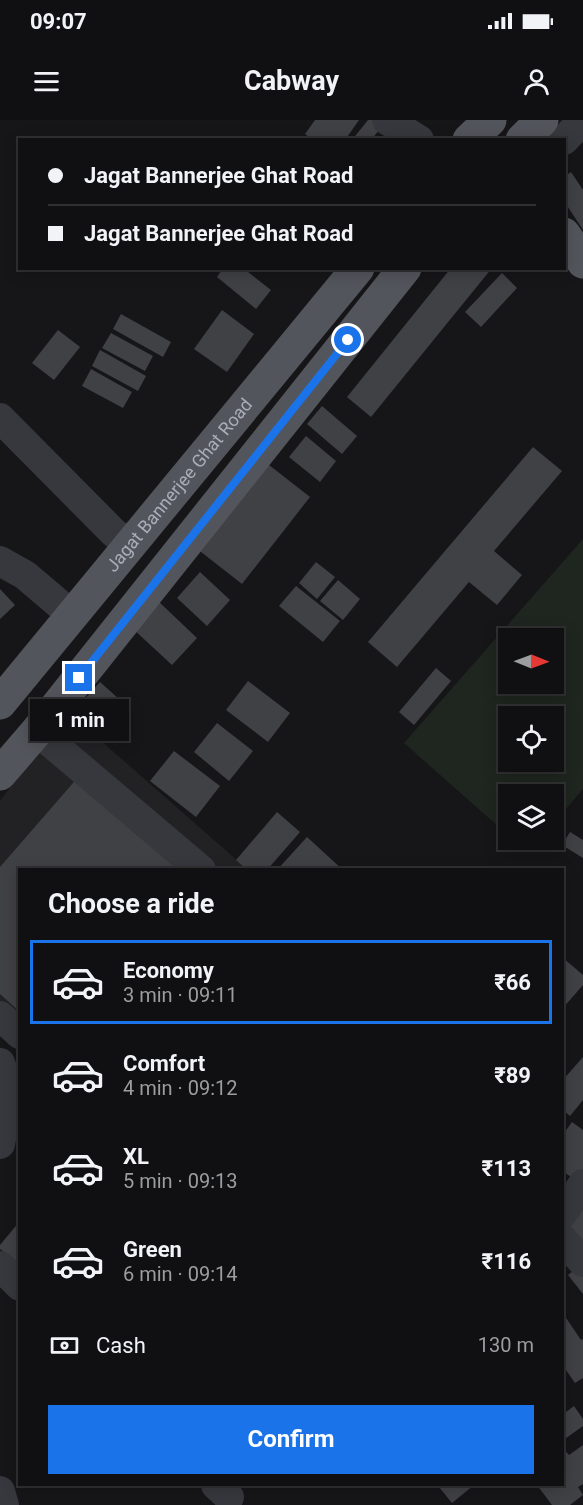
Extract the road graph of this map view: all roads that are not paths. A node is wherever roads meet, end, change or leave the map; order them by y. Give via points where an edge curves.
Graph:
1 (387, 120) edge
2 (490, 120) edge
3 (501, 120) edge
4 (542, 120) edge
5 (583, 120) edge
6 (415, 138) edge
7 (471, 138) edge
8 (508, 138) edge
9 (524, 138) edge
10 (566, 138) edge
11 (566, 237) edge
12 (583, 262) edge
13 (356, 270) edge
14 (403, 270) edge
15 (0, 418) edge
16 (130, 546) junction
17 (0, 561) edge
18 (72, 615) junction
19 (2, 696) edge
20 (37, 731) junction
21 (0, 774) edge
22 (199, 868) edge
23 (0, 1016) edge
24 (18, 1032) edge
25 (0, 1063) edge
26 (0, 1144) edge
27 (583, 1184) edge
28 (564, 1211) edge
29 (564, 1241) edge
30 (583, 1262) edge
31 (0, 1266) edge
32 (18, 1284) edge
33 (0, 1491) edge
34 (4, 1505) edge

1 - 6 street
2 - 7 main road
3 - 8 main road
4 - 9 main road
5 - 10 street
11 - 12 main road
13 - 16 main road, Jagat Bannerjee Ghat Road
14 - 20 main road
15 - 16 street
16 - 18 main road, Jagat Bannerjee Ghat Road
17 - 18 street via 25,575
18 - 19 main road, Jagat Bannerjee Ghat Road
20 - 21 main road
20 - 22 street
23 - 24 street
25 - 26 street via 10,1090
27 - 28 street
29 - 30 street
31 - 32 street
33 - 34 street

